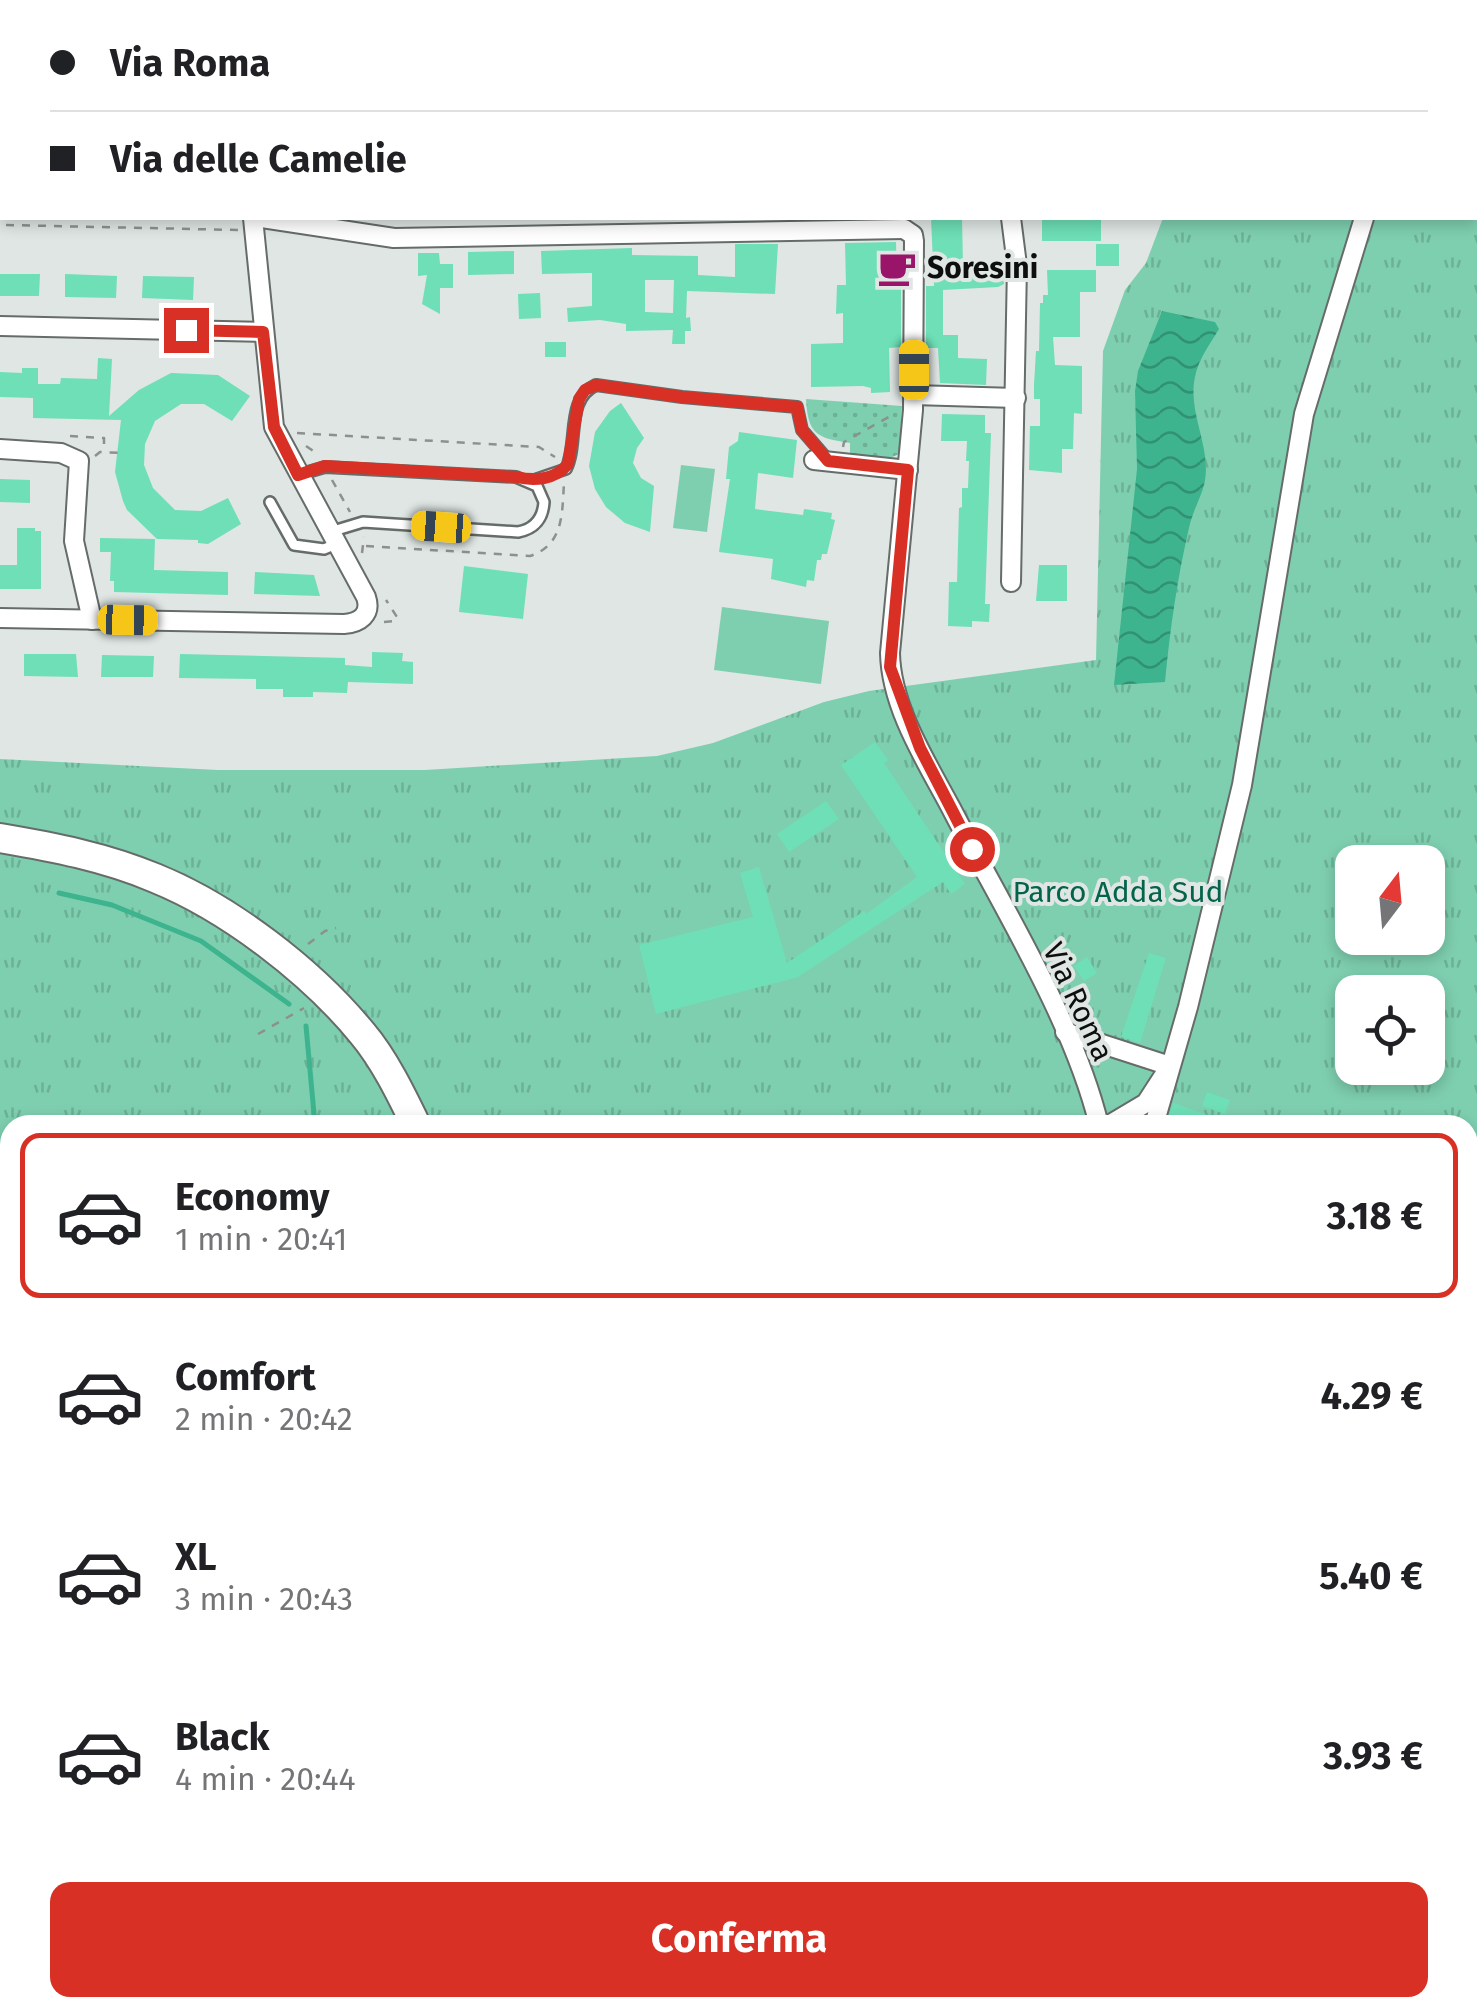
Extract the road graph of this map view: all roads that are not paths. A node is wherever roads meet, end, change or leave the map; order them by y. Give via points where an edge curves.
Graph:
1 (1011, 220) edge
2 (1363, 220) edge
3 (256, 222) edge
4 (907, 223) edge
5 (617, 226) edge
6 (0, 326) edge
7 (263, 332) junction
8 (1016, 398) junction
9 (913, 402) junction
10 (0, 449) edge
11 (828, 461) joint
12 (908, 470) junction
13 (298, 475) junction
14 (531, 481) junction
15 (270, 502) dead end
16 (333, 538) junction
17 (1011, 582) dead end
18 (0, 618) edge
19 (92, 620) junction
20 (0, 838) edge
21 (1065, 1032) junction
22 (1170, 1066) junction
23 (410, 1115) edge
24 (1096, 1115) edge
25 (1130, 1115) edge
26 (1157, 1115) edge

1 - 8 street
2 - 22 street via 1304,414 1242,785
3 - 5 street via 394,238
3 - 7 street
4 - 5 street
4 - 9 street, Via Roma via 914,242
6 - 7 street
7 - 13 street via 274,427
8 - 9 street
8 - 17 street
9 - 12 street, Via Roma
10 - 19 street via 78,461 74,542
11 - 12 street
11 - 14 lane via 802,430 797,407 596,385 579,399 566,468
12 - 21 street, Via Roma via 890,653 894,682 920,748
13 - 14 lane via 325,466
13 - 16 street
14 - 16 lane via 544,508 524,531 356,524
15 - 16 lane via 294,545 324,549
16 - 19 street via 366,597 360,620
18 - 19 street
20 - 23 street via 78,852 157,878 242,924 362,1033
21 - 22 street
21 - 24 street, Via Roma
22 - 25 street
22 - 26 street

